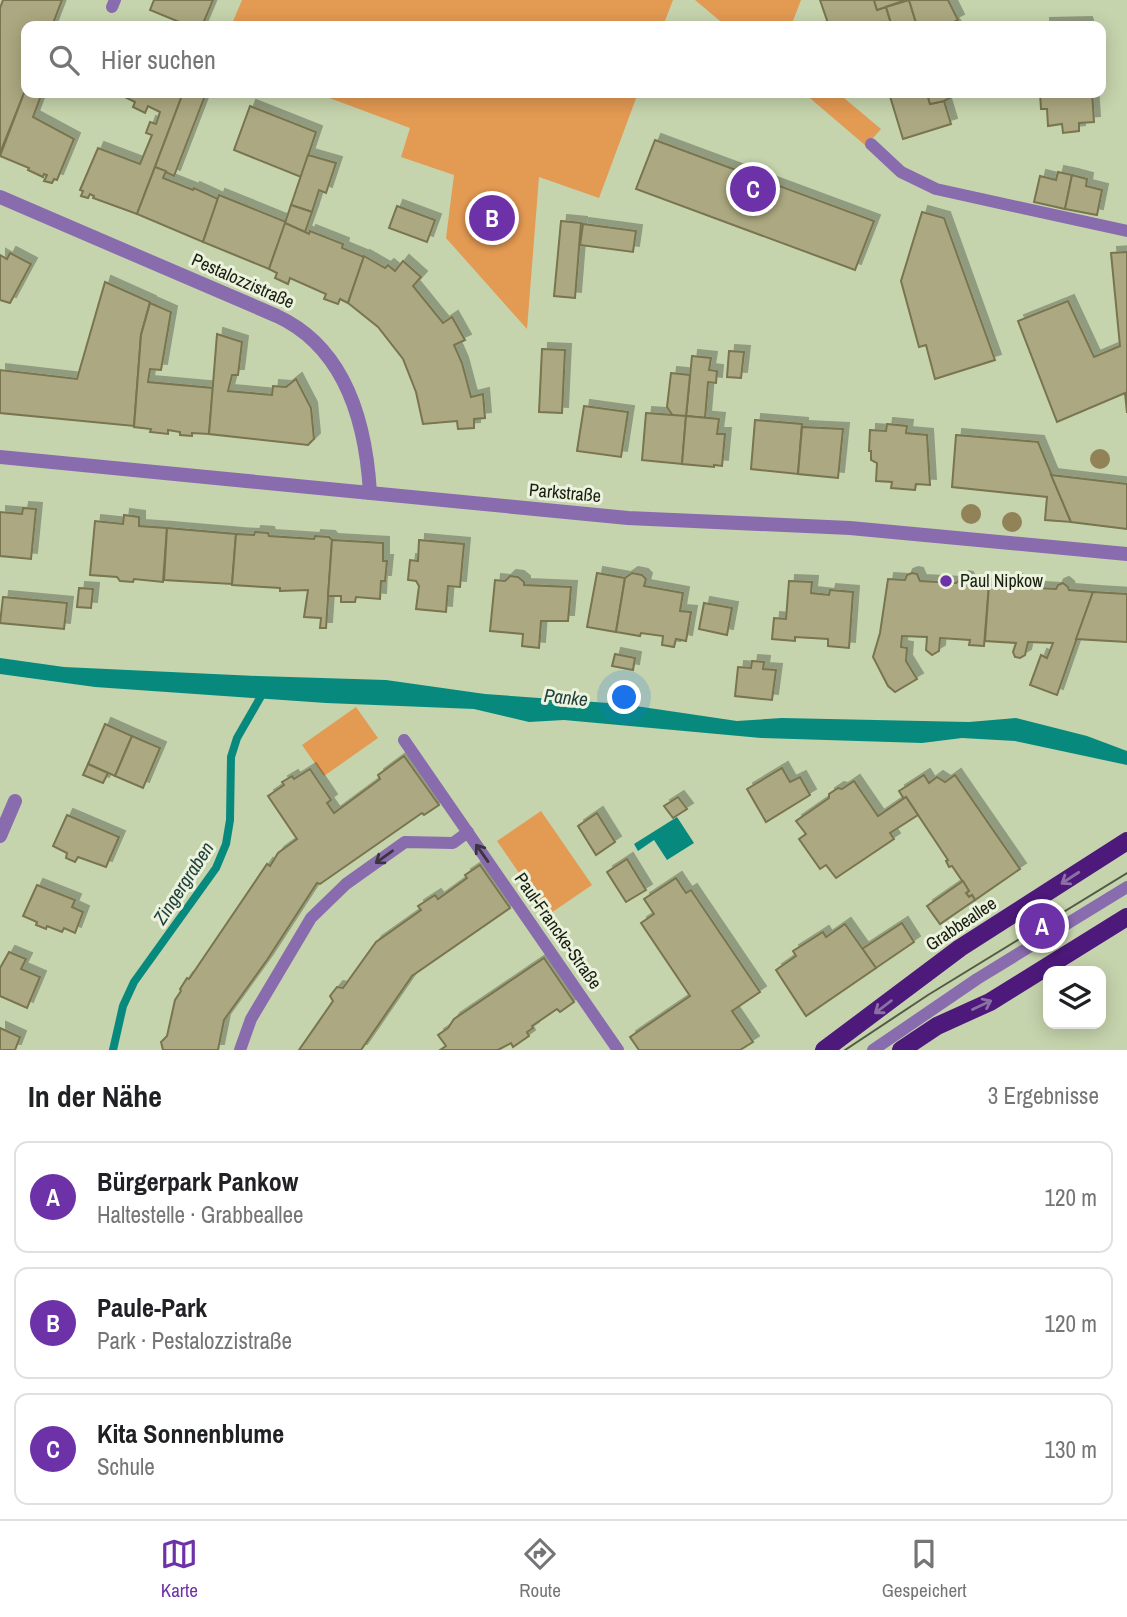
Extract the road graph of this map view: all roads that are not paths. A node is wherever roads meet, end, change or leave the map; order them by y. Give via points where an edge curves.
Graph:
1 (871, 144) dead end
2 (0, 197) edge
3 (1127, 231) edge
4 (0, 457) edge
5 (370, 493) junction
6 (1127, 554) edge
7 (404, 740) dead end
8 (15, 801) dead end
9 (468, 832) junction
10 (0, 836) edge
11 (1127, 841) edge
12 (1127, 887) edge
13 (1127, 917) edge
14 (240, 1050) edge
15 (618, 1050) edge
16 (824, 1050) edge
17 (873, 1050) edge
18 (901, 1050) edge

1 - 3 lane via 901,172 936,189
2 - 5 street, Pestalozzistraße via 277,316 316,341 344,381 363,432
4 - 5 street, Parkstraße
5 - 6 street, Parkstraße via 628,518 850,527
7 - 9 lane, Paul-Francke-Straße
8 - 10 street
9 -> 14 lane via 453,843 405,842 346,884 311,918 251,1019
15 -> 9 lane, Paul-Francke-Straße
11 -> 16 main road, Grabbeallee via 960,948
12 - 17 lane via 977,978
18 -> 13 main road via 936,1026 990,1002

